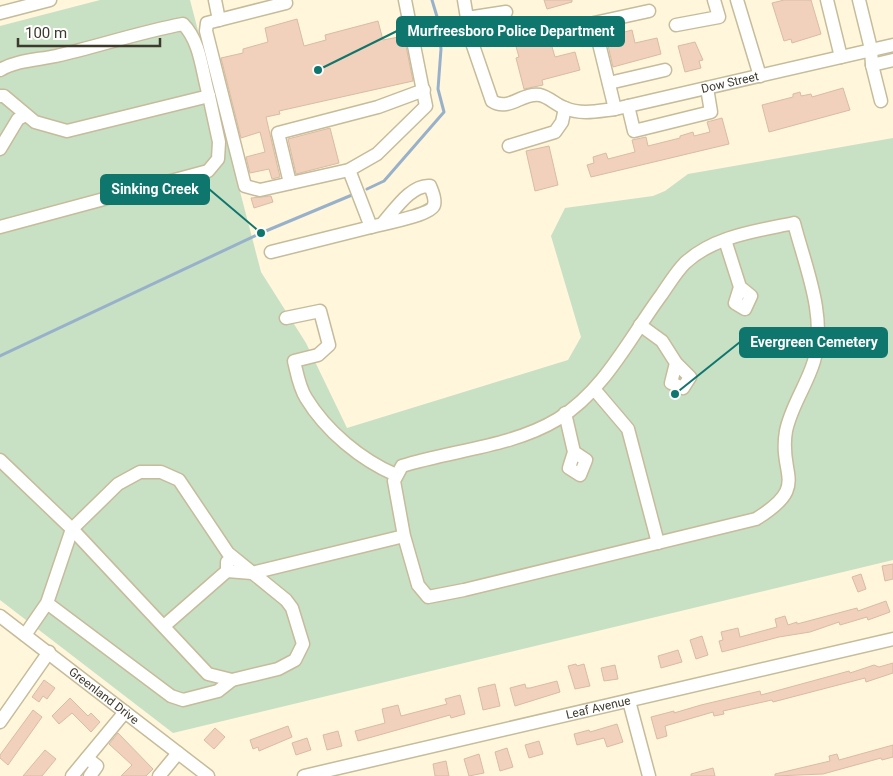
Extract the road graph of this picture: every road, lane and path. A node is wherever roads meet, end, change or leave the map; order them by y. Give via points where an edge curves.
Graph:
1 (50, 0) edge
2 (215, 0) edge
3 (285, 0) edge
4 (405, 0) edge
5 (464, 0) edge
6 (714, 0) edge
7 (737, 0) edge
8 (827, 0) edge
9 (859, 0) edge
10 (648, 11) dead end
11 (506, 12) dead end
12 (741, 13) junction
13 (0, 14) edge
14 (719, 17) junction
15 (467, 18) junction
16 (219, 20) junction
17 (676, 26) dead end
18 (893, 44) edge
19 (871, 50) junction
20 (841, 57) junction
21 (893, 60) edge
22 (872, 65) junction
23 (0, 70) edge
24 (665, 70) dead end
25 (760, 76) junction
26 (609, 83) junction
27 (707, 88) junction
28 (424, 90) junction
29 (0, 96) edge
30 (209, 96) junction
31 (881, 101) dead end
32 (565, 108) junction
33 (622, 108) junction
34 (26, 115) junction
35 (509, 146) dead end
36 (0, 149) edge
37 (349, 170) junction
38 (290, 184) junction
39 (0, 227) edge
40 (725, 240) junction
41 (271, 252) dead end
42 (740, 287) dead end
43 (286, 318) dead end
44 (640, 325) junction
45 (676, 363) dead end
46 (594, 388) junction
47 (565, 413) junction
48 (574, 452) dead end
49 (0, 460) edge
50 (396, 475) junction
51 (72, 529) junction
52 (404, 536) junction
53 (658, 543) junction
54 (228, 553) junction
55 (226, 570) junction
56 (252, 573) junction
57 (48, 603) junction
58 (0, 616) edge
59 (164, 626) junction
60 (25, 635) junction
61 (893, 639) edge
62 (48, 652) junction
63 (208, 674) junction
64 (232, 680) junction
65 (200, 694) junction
66 (629, 701) junction
67 (125, 712) junction
68 (0, 722) edge
69 (178, 753) junction
70 (87, 758) junction
71 (201, 774) edge
72 (72, 776) edge
73 (90, 776) edge
74 (158, 776) edge
75 (304, 776) edge
76 (649, 776) edge

1 - 13 street
2 - 16 street
3 - 16 street via 286,3
4 - 28 street
5 - 15 street
6 - 14 street
7 - 12 street
8 - 20 street
9 - 19 street
10 - 26 street via 594,23
11 - 15 street
12 - 14 street
12 - 25 street
14 - 17 street
15 - 32 street via 469,34 492,101 504,106 541,95
16 - 38 street via 207,23 206,31 246,186 260,190
18 - 19 street, Dow Street
19 - 20 street, Dow Street
19 - 22 street
20 - 25 street, Dow Street
21 - 22 street
22 - 31 street
23 - 30 street via 15,63 183,24 196,46
24 - 26 street
25 - 27 street, Dow Street
26 - 33 street
27 - 33 street, Dow Street
27 - 33 street via 711,112 634,131
28 - 37 street via 426,106 377,154
28 - 38 street via 378,108 278,133
29 - 34 street
30 - 34 street via 67,131 35,122
30 - 39 street via 219,142 218,159 208,171
32 - 33 street, Dow Street via 581,112
32 - 35 street via 562,122 555,132
34 - 36 street via 18,119
37 - 38 street
37 - 41 street via 376,225
40 - 42 street
40 - 44 street via 685,264
40 - 53 street via 794,223 818,318 819,340 814,362 788,420 785,439 790,485 776,506 756,519
43 - 50 street via 320,311 329,345 318,355 294,361 305,397 320,418 348,446
44 - 45 street via 662,341
44 - 46 street via 615,364
46 - 47 street
46 - 53 street via 628,430
47 - 48 street
47 - 50 street via 518,436 402,466
49 - 51 street
50 - 52 street via 394,481
51 - 54 street via 118,484 140,472 161,472 179,480
51 - 57 street
51 - 59 street
52 - 53 street via 418,585 428,597
52 - 56 street
54 - 55 street
54 - 56 street
55 - 56 street
55 - 59 street
56 - 64 street via 292,608 303,644 295,660 278,669
57 - 60 street
57 - 65 street via 170,696 183,700
58 - 60 street, Greenland Drive
59 - 63 street
60 - 62 street, Greenland Drive
61 - 66 street, Leaf Avenue
62 - 67 street, Greenland Drive
62 - 68 street
63 - 64 street
63 - 65 street
64 - 65 street via 218,691
66 - 75 street, Leaf Avenue
66 - 76 street
67 - 69 street, Greenland Drive
67 - 70 street
69 - 71 street, Greenland Drive
69 - 74 street
70 - 72 street
70 - 73 street via 97,766

